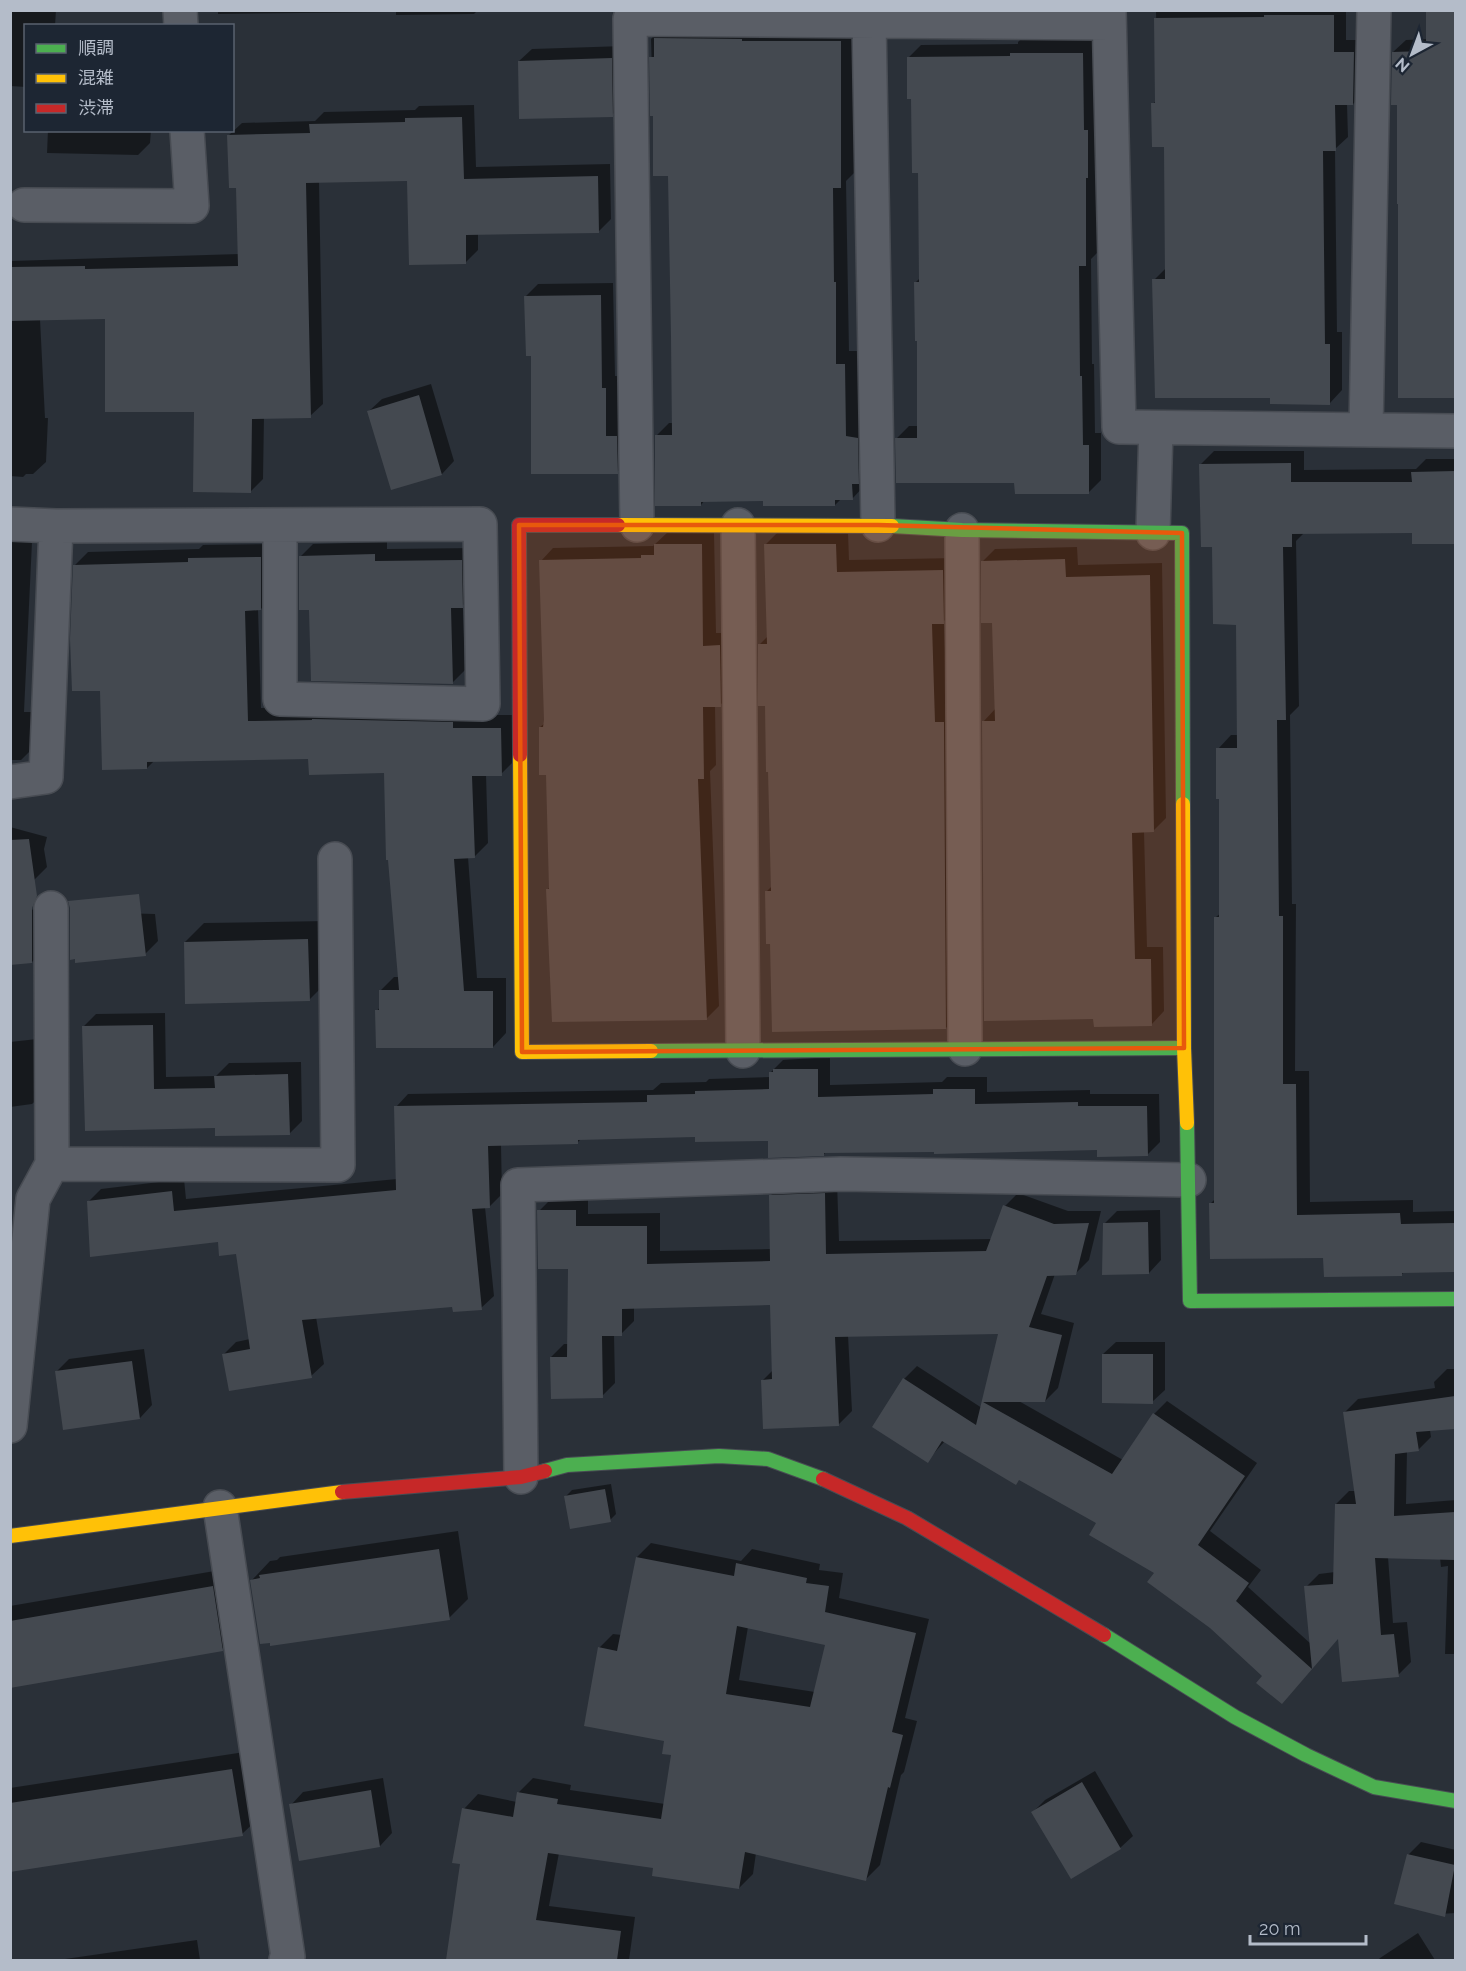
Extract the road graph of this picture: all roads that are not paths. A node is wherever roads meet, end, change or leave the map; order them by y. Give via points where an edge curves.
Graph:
1 (1374, 10) edge
2 (1109, 17) edge
3 (869, 21) junction
4 (187, 132) edge
5 (24, 205) dead end
6 (1156, 428) junction
7 (1366, 430) junction
8 (1455, 431) edge
9 (10, 524) edge
10 (280, 525) junction
11 (637, 525) junction
12 (738, 525) junction
13 (878, 525) junction
14 (56, 526) junction
15 (962, 530) junction
16 (1153, 533) junction
17 (10, 782) edge
18 (335, 859) dead end
19 (51, 908) dead end
20 (1184, 1048) junction
21 (965, 1049) junction
22 (744, 1051) junction
23 (52, 1164) junction
24 (1189, 1180) junction
25 (1455, 1299) edge
26 (10, 1426) edge
27 (521, 1477) junction
28 (220, 1507) junction
29 (10, 1536) edge
30 (1455, 1802) edge
31 (286, 1960) edge

1 - 7 street
2 - 3 street
2 - 6 street via 1119,427
3 - 11 street via 630,19
3 - 13 street
4 - 5 street via 192,206
6 - 7 street
6 - 16 street
7 - 8 street
9 - 14 street
10 - 10 street via 280,699 483,704 480,524
10 - 14 street
11 - 12 street
11 - 22 street via 519,525 522,1052
12 - 13 street
12 - 22 street
13 - 15 street
14 - 17 street via 46,777
15 - 16 street
15 - 21 street
16 - 20 street via 1182,533
18 - 23 street via 338,1165
19 - 23 street
20 - 21 street
20 - 24 street
21 - 22 street
23 - 26 street via 33,1200
24 - 25 street via 1190,1301
24 - 27 street via 841,1174 518,1185
27 - 28 street via 361,1489
27 - 30 street via 567,1465 719,1456 768,1459 821,1478 907,1518 1235,1717 1306,1755 1374,1787
28 - 29 street
28 - 31 street

